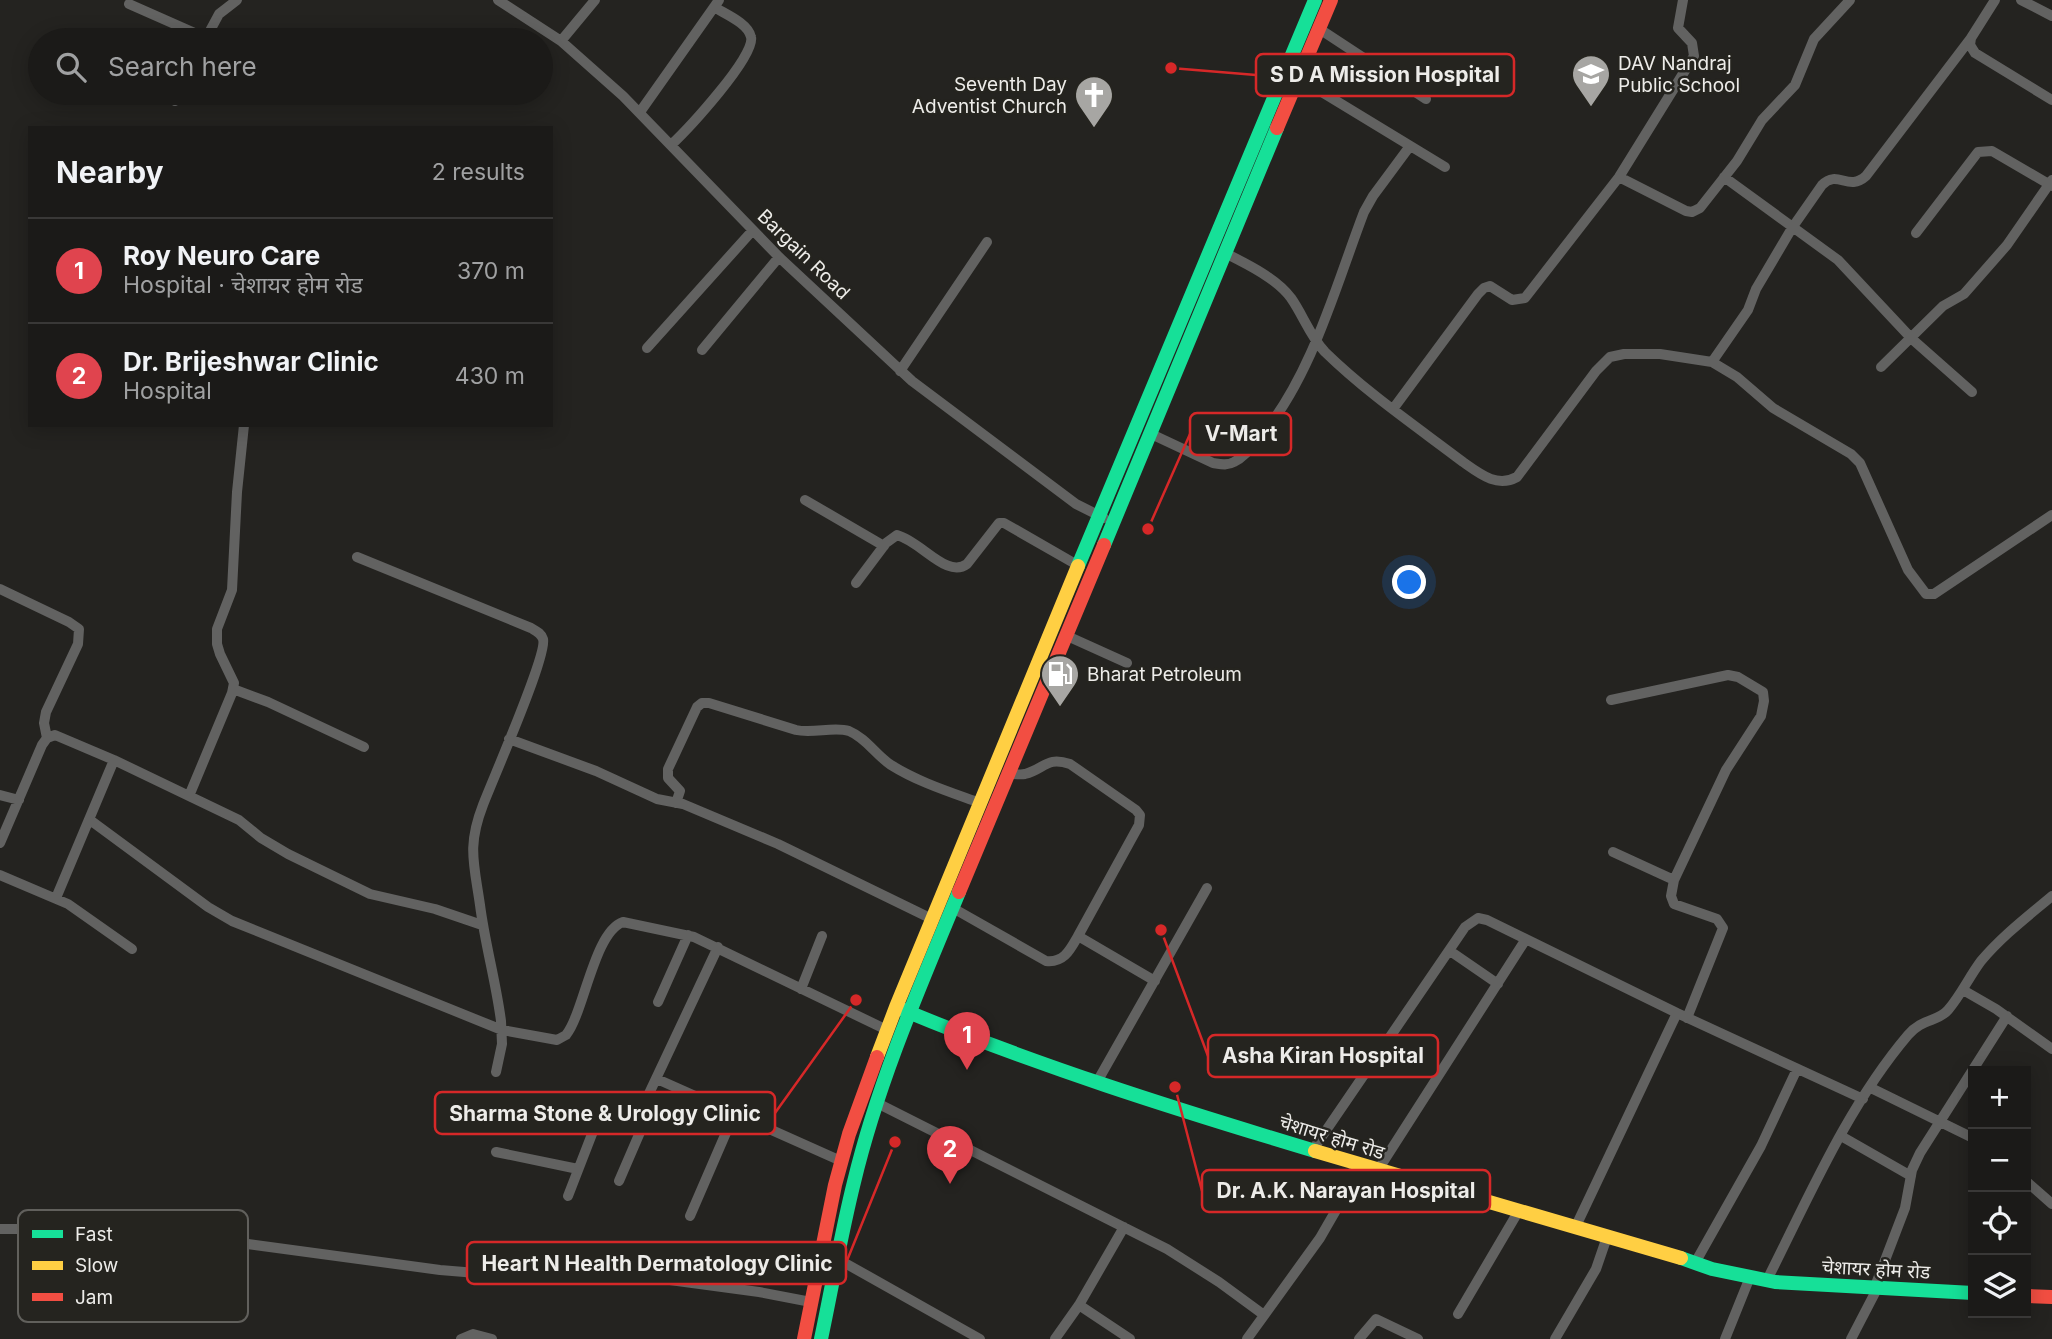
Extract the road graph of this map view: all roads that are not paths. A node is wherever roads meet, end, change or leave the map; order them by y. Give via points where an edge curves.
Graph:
1 (237, 0) edge
2 (498, 0) edge
3 (595, 0) edge
4 (1315, 0) edge
5 (1331, 0) edge
6 (1683, 0) edge
7 (1850, 0) edge
8 (1994, 0) edge
9 (2021, 0) edge
10 (716, 3) edge
11 (129, 4) dead end
12 (2052, 16) edge
13 (182, 28) edge
14 (212, 28) edge
15 (541, 28) edge
16 (1318, 28) junction
17 (553, 36) edge
18 (1971, 38) junction
19 (561, 41) junction
20 (1297, 77) junction
21 (1426, 99) dead end
22 (2052, 100) edge
23 (640, 113) junction
24 (671, 145) junction
25 (1410, 146) junction
26 (1445, 167) dead end
27 (1619, 177) junction
28 (1724, 177) junction
29 (2051, 184) edge
30 (1793, 228) junction
31 (753, 230) junction
32 (1916, 233) dead end
33 (987, 242) dead end
34 (1225, 253) junction
35 (779, 257) junction
36 (1912, 339) junction
37 (1315, 341) junction
38 (647, 348) dead end
39 (702, 351) dead end
40 (1712, 362) junction
41 (1881, 367) dead end
42 (900, 371) junction
43 (1972, 392) dead end
44 (1393, 409) junction
45 (244, 427) edge
46 (1149, 433) junction
47 (805, 500) dead end
48 (2052, 515) edge
49 (1106, 519) junction
50 (884, 546) junction
51 (358, 557) dead end
52 (1079, 566) junction
53 (856, 583) dead end
54 (0, 589) edge
55 (1065, 635) junction
56 (1127, 663) dead end
57 (233, 689) junction
58 (1611, 700) dead end
59 (47, 738) junction
60 (509, 739) junction
61 (364, 747) dead end
62 (114, 760) junction
63 (1007, 773) junction
64 (0, 795) edge
65 (189, 796) junction
66 (19, 800) junction
67 (676, 803) junction
68 (980, 803) junction
69 (90, 820) junction
70 (0, 843) edge
71 (1613, 852) dead end
72 (0, 875) edge
73 (1674, 880) junction
74 (1207, 888) dead end
75 (2052, 896) edge
76 (56, 898) junction
77 (951, 907) junction
78 (932, 919) junction
79 (482, 925) junction
80 (688, 935) junction
81 (822, 936) dead end
82 (1078, 936) junction
83 (1526, 939) junction
84 (718, 947) junction
85 (132, 949) dead end
86 (1450, 951) junction
87 (1155, 981) junction
88 (1497, 984) junction
89 (801, 989) junction
90 (1963, 990) junction
91 (658, 1002) dead end
92 (902, 1009) junction
93 (1682, 1015) junction
94 (2007, 1016) junction
95 (502, 1030) junction
96 (887, 1030) junction
97 (2052, 1049) edge
98 (1797, 1069) junction
99 (496, 1072) dead end
100 (657, 1079) junction
101 (1097, 1082) junction
102 (1871, 1088) junction
103 (1863, 1098) junction
104 (877, 1103) junction
105 (735, 1112) junction
106 (637, 1119) junction
107 (1940, 1121) junction
108 (1968, 1135) edge
109 (1841, 1136) junction
110 (1312, 1151) junction
111 (496, 1152) dead end
112 (841, 1161) junction
113 (1356, 1164) junction
114 (578, 1169) junction
115 (1378, 1170) junction
116 (1910, 1176) junction
117 (619, 1181) dead end
118 (2031, 1185) edge
119 (568, 1196) dead end
120 (2052, 1204) edge
121 (1518, 1212) junction
122 (690, 1216) dead end
123 (1124, 1227) junction
124 (1575, 1228) junction
125 (0, 1229) edge
126 (18, 1229) edge
127 (1607, 1237) junction
128 (248, 1244) edge
129 (836, 1258) junction
130 (1695, 1263) junction
131 (1750, 1277) junction
132 (1767, 1280) junction
133 (1875, 1289) junction
134 (1968, 1293) edge
135 (2031, 1296) edge
136 (2052, 1297) edge
137 (811, 1302) junction
138 (1079, 1305) junction
139 (1458, 1314) dead end
140 (1264, 1315) junction
141 (461, 1339) edge
142 (492, 1339) edge
143 (804, 1339) edge
144 (821, 1339) edge
145 (980, 1339) edge
146 (1055, 1339) edge
147 (1129, 1339) edge
148 (1247, 1339) edge
149 (1359, 1339) edge
150 (1418, 1339) edge
151 (1555, 1339) edge
152 (1725, 1339) edge
153 (1851, 1339) edge

1 - 14 street via 219,14
2 - 15 street, Bargain Road
3 - 19 street
4 - 49 main road via 1217,230
5 - 16 main road
6 - 27 street via 1678,28 1692,43 1695,56
7 - 28 street via 1814,38 1794,85 1762,120
8 - 18 street
9 - 12 street
10 - 23 street
10 - 24 street via 745,27 751,44 735,71
11 - 13 street
16 - 20 main road
16 - 21 street
17 - 19 street, Bargain Road
18 - 22 street via 1970,45 1981,59
18 - 30 street via 1866,176 1858,183 1828,179
19 - 23 street, Bargain Road
20 - 25 street
20 - 34 main road
23 - 24 street, Bargain Road
24 - 31 street, Bargain Road
25 - 26 street
25 - 37 street via 1364,212
27 - 28 street via 1692,212
27 - 44 street via 1525,298 1512,300 1490,286 1478,294
28 - 30 street
29 - 32 street via 1992,151 1978,152
29 - 36 street via 1964,294 1943,306
30 - 36 street via 1838,260
30 - 40 street via 1748,310
31 - 35 street, Bargain Road
31 - 38 street
33 - 42 street
34 - 37 street via 1283,289
34 - 46 main road
35 - 39 street
35 - 42 street, Bargain Road
36 - 41 street
36 - 43 street
37 - 44 street
37 - 46 street via 1275,420 1233,463 1213,463
40 - 44 street via 1639,353 1610,357 1517,477 1507,482 1480,475
40 - 48 street via 1773,408 1860,463 1908,570 1926,594 1934,594
42 - 49 street, Bargain Road via 1076,504
45 - 57 street via 232,590 217,629 217,644
46 - 49 main road
47 - 50 street
49 - 52 main road
49 - 55 main road
50 - 52 street via 897,535 945,566 961,569 999,523 1004,523
50 - 53 street
51 - 60 street via 539,632 543,648
52 - 68 main road
54 - 59 street via 79,629 78,643 46,712
55 - 56 street
55 - 63 main road
57 - 61 street
57 - 65 street
58 - 73 street via 1728,675 1763,692 1760,716 1726,769
59 - 62 street via 65,738
59 - 66 street
60 - 67 street
60 - 79 street via 473,840 472,866
62 - 65 street
62 - 69 street
63 - 77 main road
63 - 82 street via 1027,774 1048,761 1070,764 1140,816
64 - 66 street
65 - 79 street via 239,820 288,854 370,894
66 - 70 street
67 - 68 street via 680,791 668,778 668,769 696,707 702,703 809,733 847,730 890,764
67 - 78 street via 778,844
68 - 78 main road
69 - 76 street
69 - 95 street via 232,921
71 - 73 street
72 - 76 street
73 - 93 street via 1674,904 1717,919 1723,928
74 - 87 street
75 - 90 street via 2003,937
76 - 85 street
77 - 82 street via 1046,961 1062,958
77 - 92 main road
78 - 92 main road
79 - 95 street
80 - 84 street
80 - 91 street
80 - 95 street via 631,922 617,924 595,962 566,1035 557,1040
81 - 89 street
82 - 87 street
83 - 86 street via 1478,918 1465,927
83 - 88 street
83 - 93 street
84 - 89 street
84 - 100 street
86 - 88 street
86 - 110 street
87 - 101 street
88 - 115 street
89 - 96 street
90 - 94 street
90 - 102 street via 1944,1014 1925,1021 1908,1035
92 - 96 main road
92 - 101 main road, चेशायर होम रोड
92 - 104 main road
93 - 98 street
93 - 124 street
94 - 97 street
94 - 107 street
95 - 99 street
96 - 112 main road
98 - 103 street
98 - 130 street via 1761,1146
100 - 105 street
100 - 106 street
101 - 110 main road, चेशायर होम रोड
102 - 103 street
102 - 107 street
103 - 109 street
104 - 123 street
104 - 129 main road
105 - 112 street
105 - 122 street
106 - 114 street via 604,1111
106 - 117 street via 641,1130
107 - 108 street
107 - 116 street
109 - 116 street
109 - 132 street
110 - 113 main road, चेशायर होम रोड
111 - 114 street
112 - 137 main road
113 - 115 main road, चेशायर होम रोड
113 - 140 street via 1330,1223
114 - 119 street
115 - 121 main road, चेशायर होम रोड
116 - 133 street via 1905,1208
118 - 120 street
121 - 124 main road, चेशायर होम रोड
121 - 139 street
123 - 138 street
123 - 140 street via 1200,1269
124 - 127 main road, चेशायर होम रोड
125 - 126 street
127 - 130 main road, चेशायर होम रोड
127 - 151 street via 1596,1269
128 - 137 street via 440,1270 560,1280 618,1273
129 - 144 main road
129 - 145 street
130 - 131 main road, चेशायर होम रोड
131 - 132 main road, चेशायर होम रोड
131 - 152 street
132 - 133 main road, चेशायर होम रोड
133 - 134 main road, चेशायर होम रोड
133 - 153 street
135 - 136 main road
137 - 143 main road
138 - 146 street
138 - 147 street
140 - 148 street
141 - 142 street via 473,1334
149 - 150 street via 1376,1319

